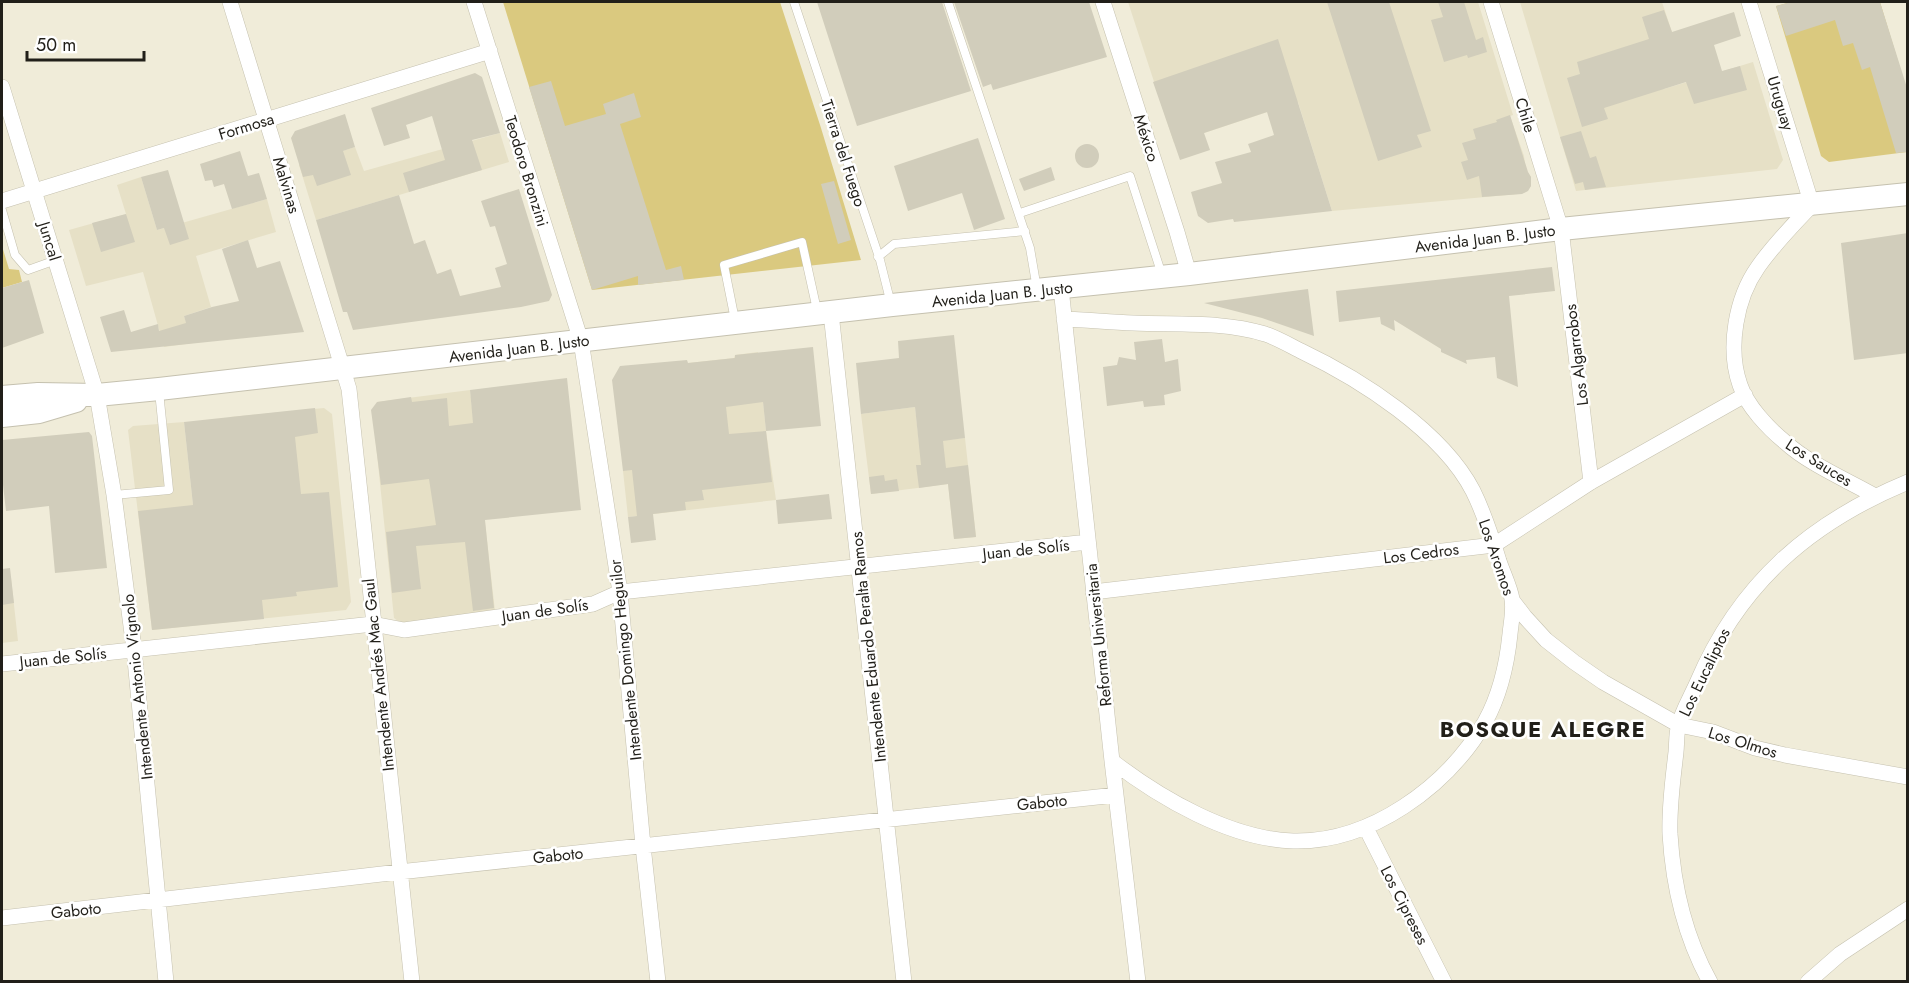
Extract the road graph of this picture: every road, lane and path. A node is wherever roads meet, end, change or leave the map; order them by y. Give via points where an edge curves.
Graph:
1 (230, 2) edge
2 (474, 2) edge
3 (794, 2) edge
4 (948, 2) edge
5 (1103, 2) edge
6 (1491, 2) edge
7 (1749, 2) edge
8 (490, 51) junction
9 (2, 87) edge
10 (266, 119) junction
11 (34, 191) junction
12 (1908, 194) edge
13 (2, 201) edge
14 (1812, 205) junction
15 (2, 210) edge
16 (1020, 213) junction
17 (1561, 229) junction
18 (1025, 231) junction
19 (879, 257) junction
20 (56, 261) junction
21 (1189, 274) junction
22 (1162, 277) junction
23 (1061, 288) junction
24 (1037, 290) junction
25 (892, 305) junction
26 (824, 314) junction
27 (1064, 319) junction
28 (736, 323) junction
29 (581, 341) junction
30 (343, 368) junction
31 (159, 388) junction
32 (97, 395) junction
33 (1745, 395) junction
34 (2, 397) edge
35 (2, 416) edge
36 (1591, 482) junction
37 (1908, 482) edge
38 (114, 495) junction
39 (1875, 495) junction
40 (1088, 542) junction
41 (1494, 545) junction
42 (859, 568) junction
43 (620, 592) junction
44 (1093, 592) junction
45 (1512, 600) junction
46 (373, 624) junction
47 (134, 649) junction
48 (2, 664) edge
49 (1678, 725) junction
50 (1112, 761) junction
51 (1908, 777) edge
52 (1116, 795) junction
53 (886, 818) junction
54 (1366, 828) junction
55 (643, 846) junction
56 (399, 872) junction
57 (158, 901) junction
58 (1908, 909) edge
59 (2, 918) edge
60 (166, 981) edge
61 (412, 981) edge
62 (658, 981) edge
63 (904, 981) edge
64 (1138, 981) edge
65 (1444, 981) edge
66 (1710, 981) edge
67 (1808, 981) edge

1 - 10 street, Malvinas
2 - 8 street, Teodoro Bronzini
3 - 19 lane, Tierra del Fuego
4 - 16 lane
5 - 21 street, México
6 - 17 street, Chile
7 - 14 street, Uruguay
8 - 10 street, Formosa
8 - 29 street, Teodoro Bronzini
9 - 11 street, Juncal
10 - 11 street, Formosa
10 - 30 street, Malvinas
11 - 13 street, Formosa
11 - 20 street, Juncal
12 - 14 main road, Avenida Juan B. Justo
14 - 17 main road, Avenida Juan B. Justo
14 - 33 street, Los Sauces via 1757,268 1737,312 1735,353
15 - 20 lane via 15,255 28,270
16 - 18 lane
16 - 22 lane via 1130,176
17 - 21 main road, Avenida Juan B. Justo
17 - 36 street, Los Algarrobos
18 - 19 lane via 894,244
18 - 24 lane
19 - 25 lane, Tierra del Fuego
20 - 32 street, Juncal
21 - 22 main road, Avenida Juan B. Justo
22 - 23 main road, Avenida Juan B. Justo
23 - 24 main road, Avenida Juan B. Justo
23 - 27 street, Reforma Universitaria
24 - 25 main road, Avenida Juan B. Justo
25 - 26 main road, Avenida Juan B. Justo
26 - 28 main road, Avenida Juan B. Justo
26 - 28 lane via 802,242 724,265
26 - 42 street, Intendente Eduardo Peralta Ramos
27 - 40 street, Reforma Universitaria
27 - 41 street, Los Aromos via 1236,327 1267,335 1346,374 1399,411 1454,463 1473,491
28 - 29 main road, Avenida Juan B. Justo
29 - 30 main road, Avenida Juan B. Justo
29 - 43 street, Intendente Domingo Heguilor
30 - 31 main road, Avenida Juan B. Justo
30 - 46 street, Intendente Andrés Mac Gaul via 349,389
31 - 32 main road, Avenida Juan B. Justo
31 - 38 lane via 169,490
32 - 34 main road, Avenida Juan B. Justo
32 - 35 main road, Avenida Juan B. Justo via 39,412
32 - 38 street, Intendente Antonio Vignolo
33 - 36 street, Los Cedros
33 - 39 street, Los Sauces via 1785,443
36 - 41 street, Los Cedros
37 - 39 street, Los Eucaliptos
38 - 47 street, Intendente Antonio Vignolo
39 - 49 street, Los Eucaliptos via 1792,550 1757,585 1727,625
40 - 42 street, Juan de Solís
40 - 44 street, Reforma Universitaria
41 - 44 street, Los Cedros
41 - 45 street, Los Aromos
42 - 43 street, Juan de Solís
42 - 53 street, Intendente Eduardo Peralta Ramos
43 - 46 street, Juan de Solís via 593,603 404,630
43 - 55 street, Intendente Domingo Heguilor
44 - 50 street, Reforma Universitaria
45 - 49 street, Los Olmos via 1546,640 1574,662
45 - 54 street, Los Aromos via 1500,688 1485,722 1458,759 1424,791 1397,812
46 - 47 street, Juan de Solís
46 - 56 street, Intendente Andrés Mac Gaul
47 - 48 street, Juan de Solís
47 - 57 street, Intendente Antonio Vignolo
49 - 51 street, Los Olmos via 1785,755
49 - 66 street, Los Eucaliptos via 1670,816 1672,857 1683,914
50 - 52 street, Reforma Universitaria
50 - 54 street, Los Aromos via 1179,806 1253,835 1293,841 1331,838
52 - 53 street, Gaboto
52 - 64 street, Reforma Universitaria
53 - 55 street, Gaboto
53 - 63 street, Intendente Eduardo Peralta Ramos
54 - 65 street, Los Cipreses
55 - 56 street, Gaboto
55 - 62 street, Intendente Domingo Heguilor
56 - 57 street, Gaboto
56 - 61 street, Intendente Andrés Mac Gaul
57 - 59 street, Gaboto
57 - 60 street, Intendente Antonio Vignolo
58 - 67 street via 1840,954

